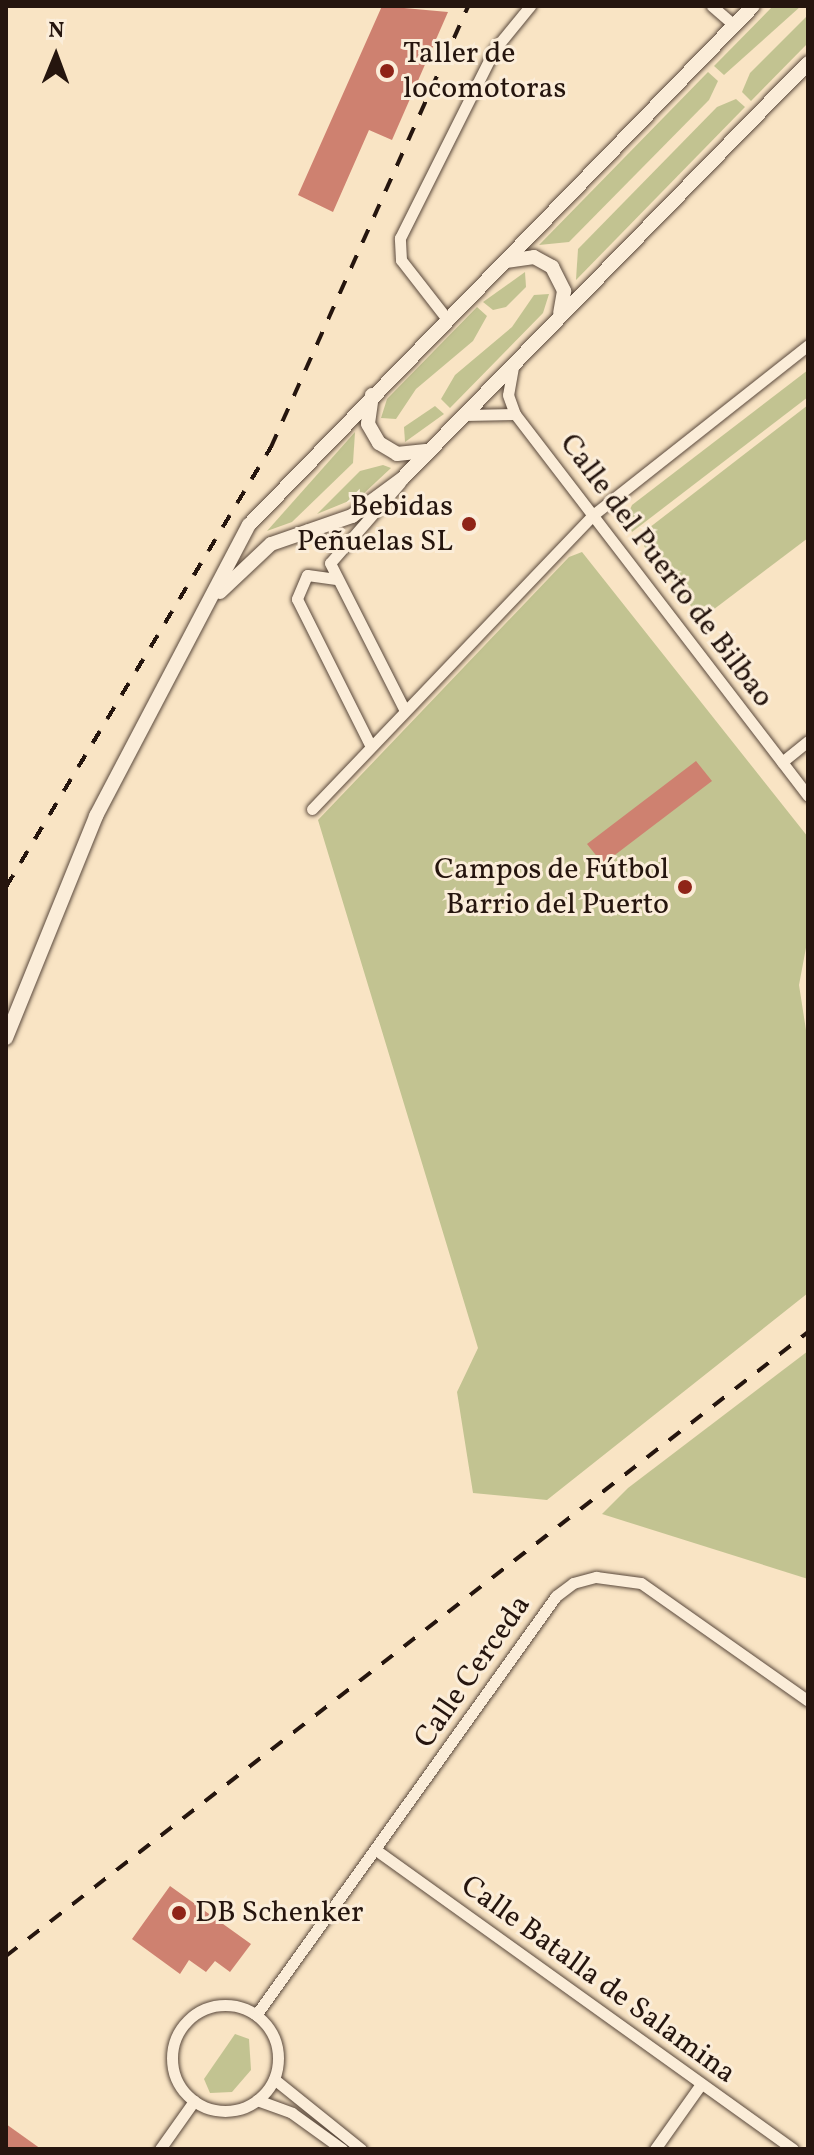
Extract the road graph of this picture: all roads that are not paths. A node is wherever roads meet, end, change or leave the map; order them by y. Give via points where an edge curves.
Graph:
1 (530, 6) edge
2 (712, 6) edge
3 (753, 6) edge
4 (734, 25) junction
5 (808, 63) edge
6 (503, 262) junction
7 (558, 317) junction
8 (447, 319) junction
9 (808, 345) edge
10 (514, 362) junction
11 (374, 391) junction
12 (515, 414) junction
13 (462, 415) junction
14 (429, 450) junction
15 (402, 479) junction
16 (593, 515) junction
17 (337, 579) junction
18 (204, 611) junction
19 (404, 709) junction
20 (808, 741) edge
21 (370, 745) junction
22 (782, 762) junction
23 (808, 796) edge
24 (312, 809) dead end
25 (6, 1038) edge
26 (808, 1701) edge
27 (376, 1850) junction
28 (256, 2015) junction
29 (274, 2079) junction
30 (701, 2084) junction
31 (257, 2100) junction
32 (194, 2101) junction
33 (160, 2149) edge
34 (342, 2149) edge
35 (361, 2149) edge
36 (655, 2149) edge
37 (793, 2149) edge

1 - 8 street via 494,50 400,238 401,260
2 - 4 street
3 - 4 street
4 - 6 street
5 - 7 street
6 - 7 street via 534,257 552,267 564,291
6 - 8 street
7 - 10 street
8 - 11 street
9 - 16 street
10 - 12 street via 508,386
10 - 13 street
11 - 14 street via 368,424 379,443 407,455
11 - 18 street via 267,501
12 - 13 street
12 - 16 street, Calle del Puerto de Bilbao
13 - 14 street
14 - 15 street
15 - 17 street via 333,555
15 - 18 street via 352,516 260,551
16 - 19 street
16 - 22 street, Calle del Puerto de Bilbao
17 - 19 street
17 - 21 street via 307,575 296,596
18 - 25 street via 96,816
19 - 21 street
20 - 22 street
21 - 24 street
22 - 23 street, Calle del Puerto de Bilbao
26 - 27 street, Calle Cerceda via 641,1583 596,1577 573,1583 556,1596
27 - 28 street, Calle Cerceda
27 - 30 street, Calle Batalla de Salamina
28 - 29 street via 276,2044
28 - 32 street via 224,2005 185,2022 172,2064
29 - 31 street
29 - 35 street
30 - 36 street
30 - 37 street, Calle Batalla de Salamina
31 - 32 street via 226,2111
31 - 34 street via 292,2113
32 - 33 street

